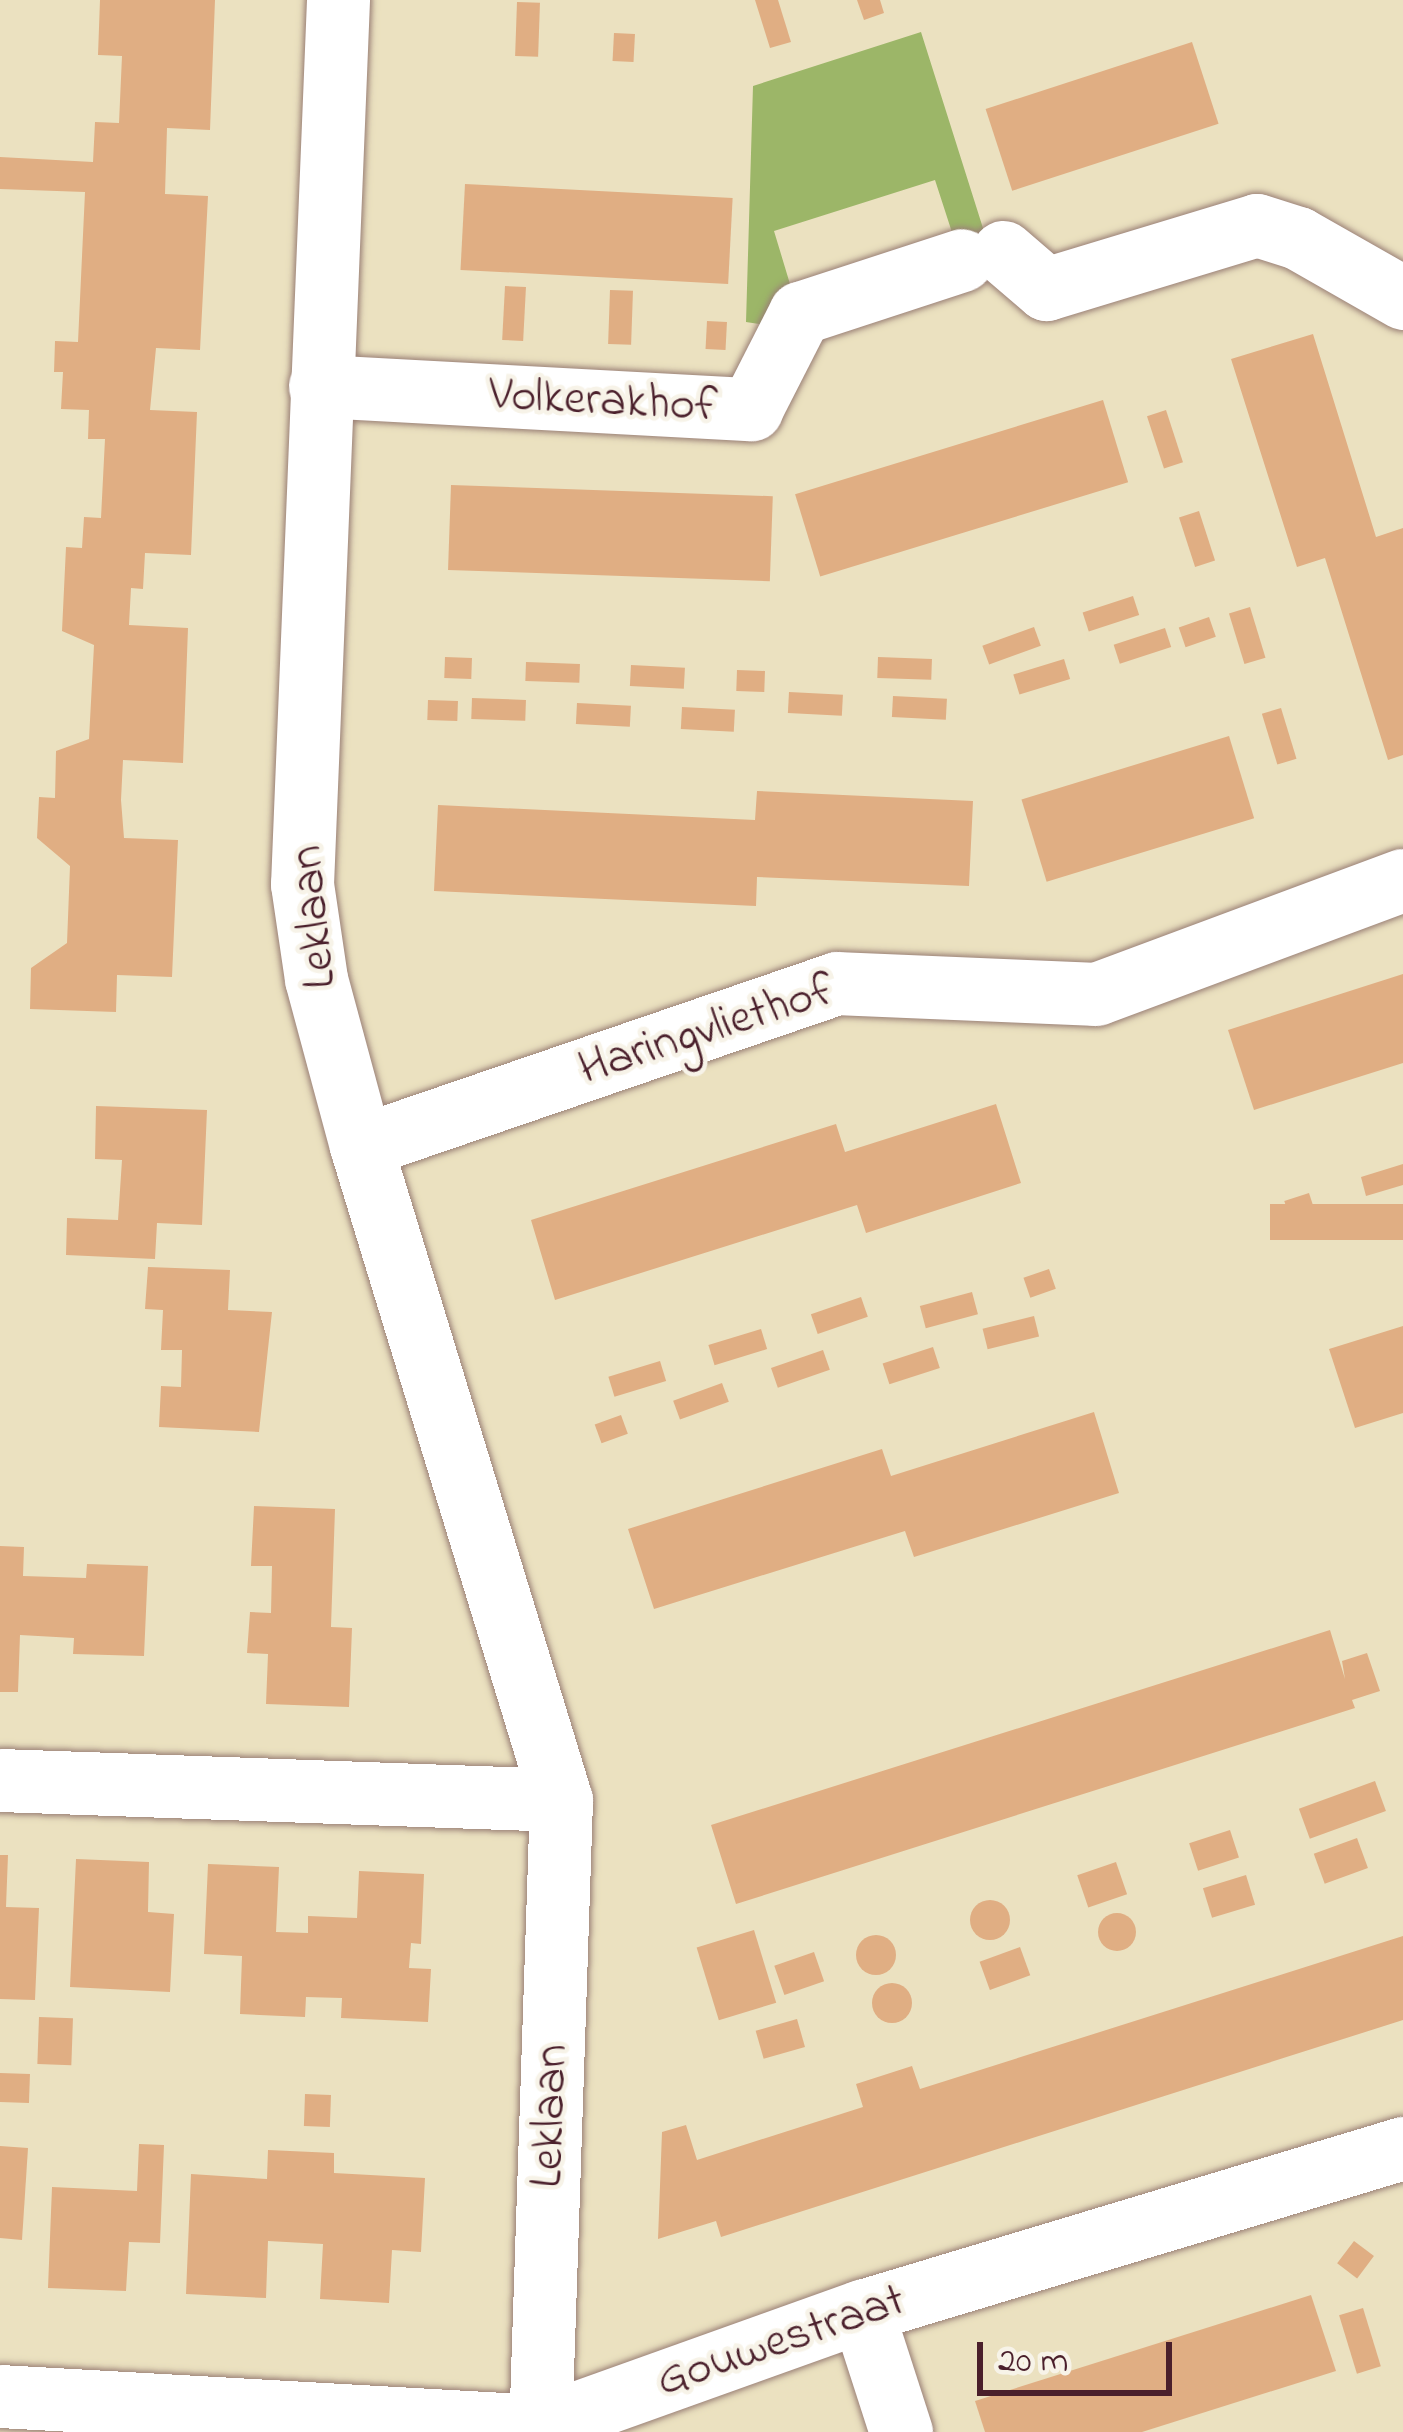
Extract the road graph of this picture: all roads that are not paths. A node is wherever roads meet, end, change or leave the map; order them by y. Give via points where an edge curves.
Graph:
1 (338, 0) edge
2 (1403, 298) edge
3 (320, 386) junction
4 (1403, 880) edge
5 (361, 1146) junction
6 (0, 1780) edge
7 (561, 1800) junction
8 (1403, 2148) edge
9 (862, 2311) junction
10 (0, 2396) edge
11 (540, 2429) edge
12 (902, 2432) edge

1 - 3 street, Leklaan
2 - 3 street, Volkerakhof via 1298,238 1257,225 1046,289 982,256 800,313 751,409
3 - 5 street, Leklaan via 302,884 316,979
4 - 5 street, Haringvliethof via 1096,994 837,983
5 - 7 street, Leklaan
6 - 7 street
7 - 11 street, Leklaan
8 - 9 street, Gouwestraat
9 - 11 street, Gouwestraat
9 - 12 street
10 - 11 street, Gouwestraat

